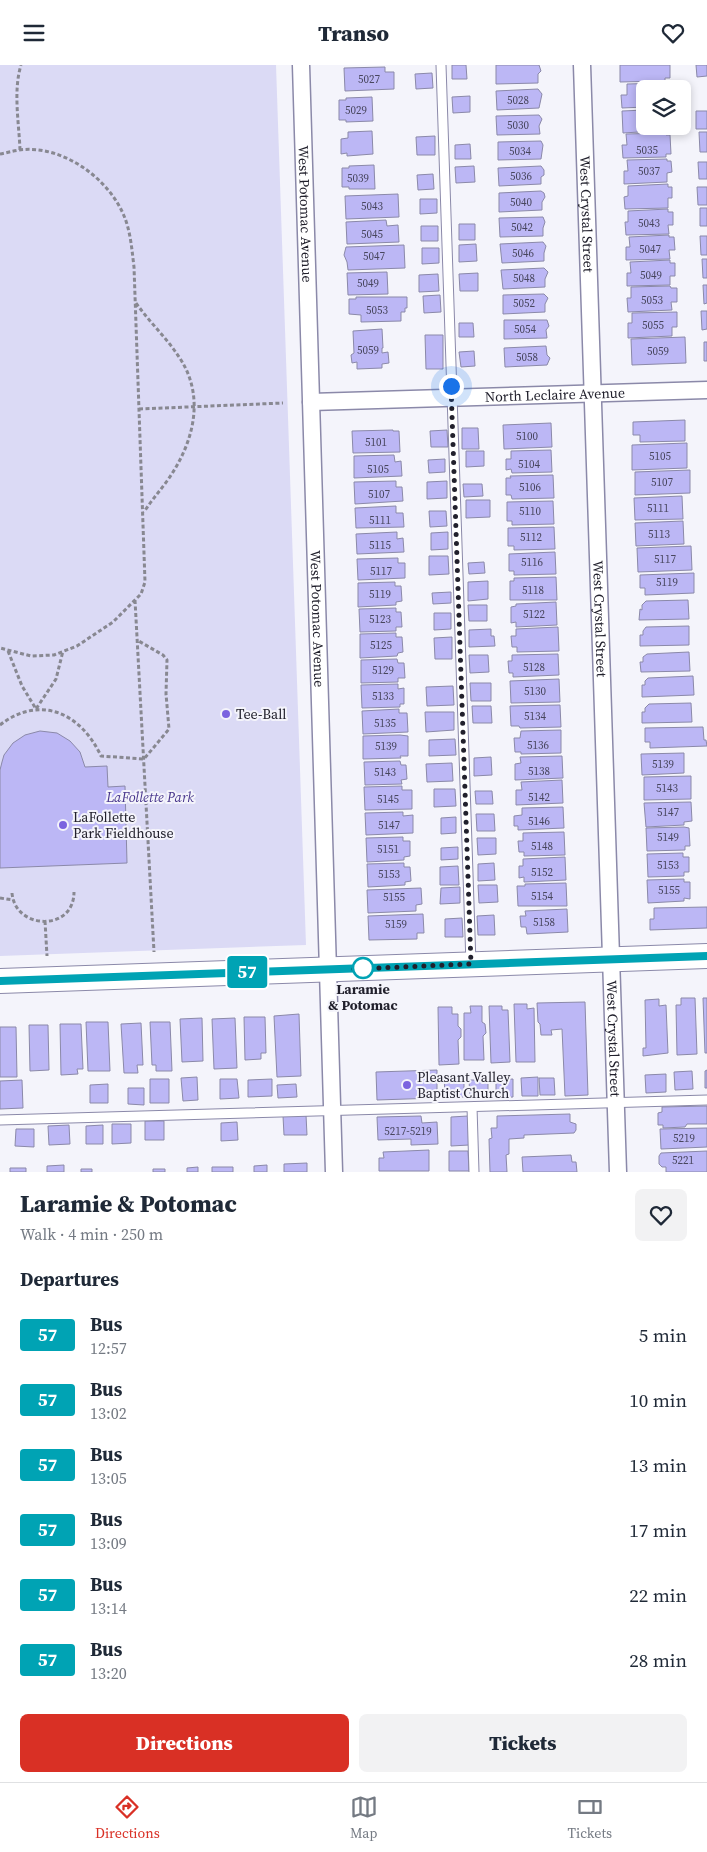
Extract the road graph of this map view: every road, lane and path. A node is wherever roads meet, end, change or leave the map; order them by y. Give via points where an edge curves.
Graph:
1 (21, 65) edge
2 (301, 65) edge
3 (441, 65) edge
4 (582, 65) edge
5 (20, 150) junction
6 (0, 155) edge
7 (136, 302) junction
8 (707, 390) edge
9 (593, 393) junction
10 (452, 397) junction
11 (312, 402) junction
12 (283, 403) dead end
13 (194, 407) junction
14 (139, 409) junction
15 (144, 513) junction
16 (135, 599) junction
17 (137, 640) junction
18 (0, 648) edge
19 (8, 651) junction
20 (63, 651) junction
21 (36, 709) junction
22 (0, 725) edge
23 (144, 759) junction
24 (74, 892) dead end
25 (12, 893) dead end
26 (0, 898) edge
27 (13, 900) junction
28 (45, 921) junction
29 (154, 952) dead end
30 (47, 956) dead end
31 (707, 956) edge
32 (612, 959) junction
33 (471, 964) junction
34 (327, 969) junction
35 (0, 981) edge
36 (707, 1100) edge
37 (616, 1103) junction
38 (472, 1107) junction
39 (332, 1111) junction
40 (0, 1120) edge
41 (334, 1172) edge
42 (474, 1172) edge
43 (618, 1172) edge

1 - 5 path via 18,75
2 - 11 street, West Potomac Avenue
3 - 10 lane
4 - 9 street, West Crystal Street
5 - 6 path
5 - 7 path via 44,151 76,164 104,184 126,220
7 - 13 path via 189,374
7 - 14 path
8 - 9 street, North Leclaire Avenue
9 - 10 street, North Leclaire Avenue
9 - 32 street, West Crystal Street
10 - 11 street, North Leclaire Avenue
10 - 33 lane
11 - 34 street, West Potomac Avenue
12 - 13 path
13 - 14 path
13 - 15 path via 193,427 181,458
14 - 15 path
15 - 16 path via 145,582 141,594
16 - 17 path
16 - 20 path via 113,621 77,647
17 - 23 path
17 - 23 path via 167,659 169,729
18 - 19 path
19 - 20 path via 31,656 54,655
19 - 21 path via 22,686
20 - 21 path via 56,679
21 - 22 path via 11,717
21 - 23 path via 58,713 78,724 101,756
23 - 29 path
24 - 28 path via 67,913 56,920
25 - 27 path
26 - 27 path
27 - 28 path via 29,919
28 - 30 path
31 - 32 street
32 - 33 street
32 - 37 street, West Crystal Street
33 - 34 street
34 - 35 street
34 - 39 street, West Potomac Avenue
36 - 37 lane
37 - 38 lane
37 - 43 street, West Crystal Street
38 - 39 lane
38 - 42 lane
39 - 40 lane
39 - 41 street, West Potomac Avenue

